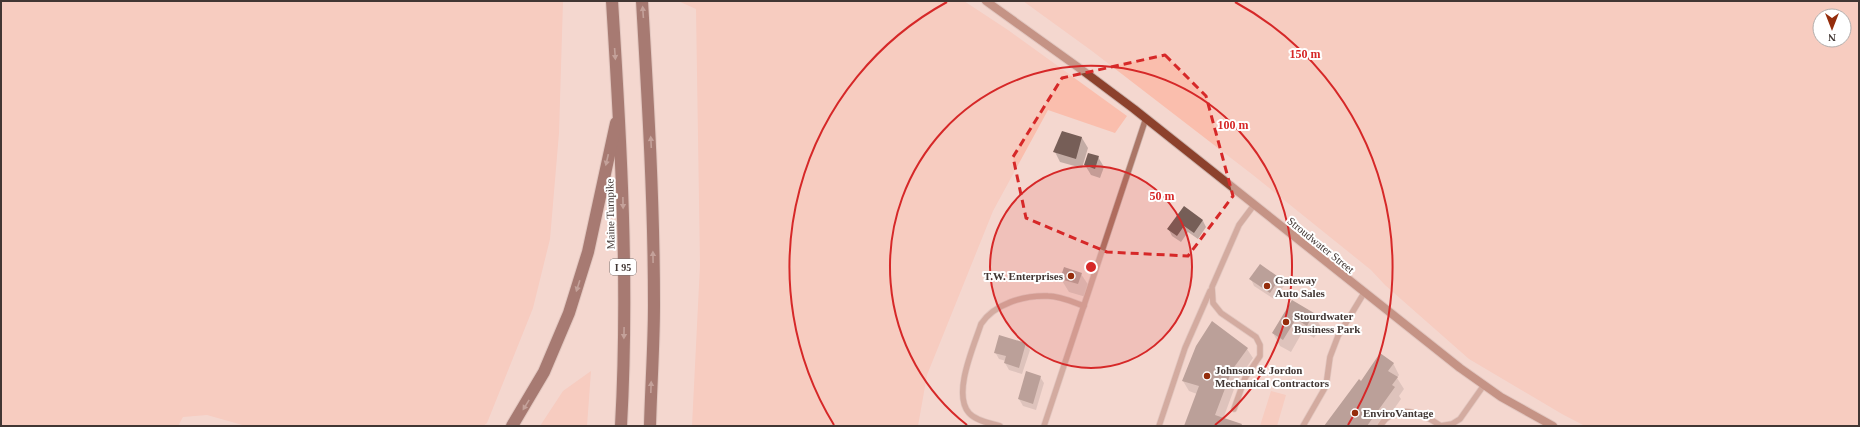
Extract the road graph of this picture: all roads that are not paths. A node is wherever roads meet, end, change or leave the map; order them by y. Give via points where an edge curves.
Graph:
1 (612, 1) edge
2 (642, 1) edge
3 (986, 1) edge
4 (619, 108) junction
5 (1146, 118) junction
6 (1254, 205) junction
7 (1212, 287) junction
8 (1364, 293) junction
9 (1084, 306) junction
10 (1484, 385) junction
11 (1234, 409) dead end
12 (512, 426) edge
13 (621, 426) edge
14 (650, 426) edge
15 (1000, 426) edge
16 (1044, 426) edge
17 (1159, 426) edge
18 (1302, 426) edge
19 (1380, 426) edge
20 (1441, 426) edge
21 (1553, 426) edge

1 -> 4 highway, Maine Turnpike / I 95
14 -> 2 highway via 654,306 653,222
3 - 5 main road, Stroudwater Street
4 -> 12 highway via 580,282 544,372
4 -> 13 highway, Maine Turnpike / I 95 via 624,320
5 - 6 main road, Stroudwater Street
5 - 9 lane
6 - 7 lane via 1239,225
6 - 8 main road, Stroudwater Street
7 - 11 lane via 1213,303 1221,313 1256,337 1260,345 1260,356 1245,378
7 - 17 lane via 1185,348
8 - 10 main road, Stroudwater Street
8 - 18 lane via 1338,336 1330,357 1326,386
9 - 15 lane via 1048,296 1022,298 992,311 984,319 962,387 968,412 975,418
9 - 16 lane
10 - 20 lane via 1460,419
10 - 21 main road, Stroudwater Street
19 - 20 lane via 1385,418 1401,411 1429,418

